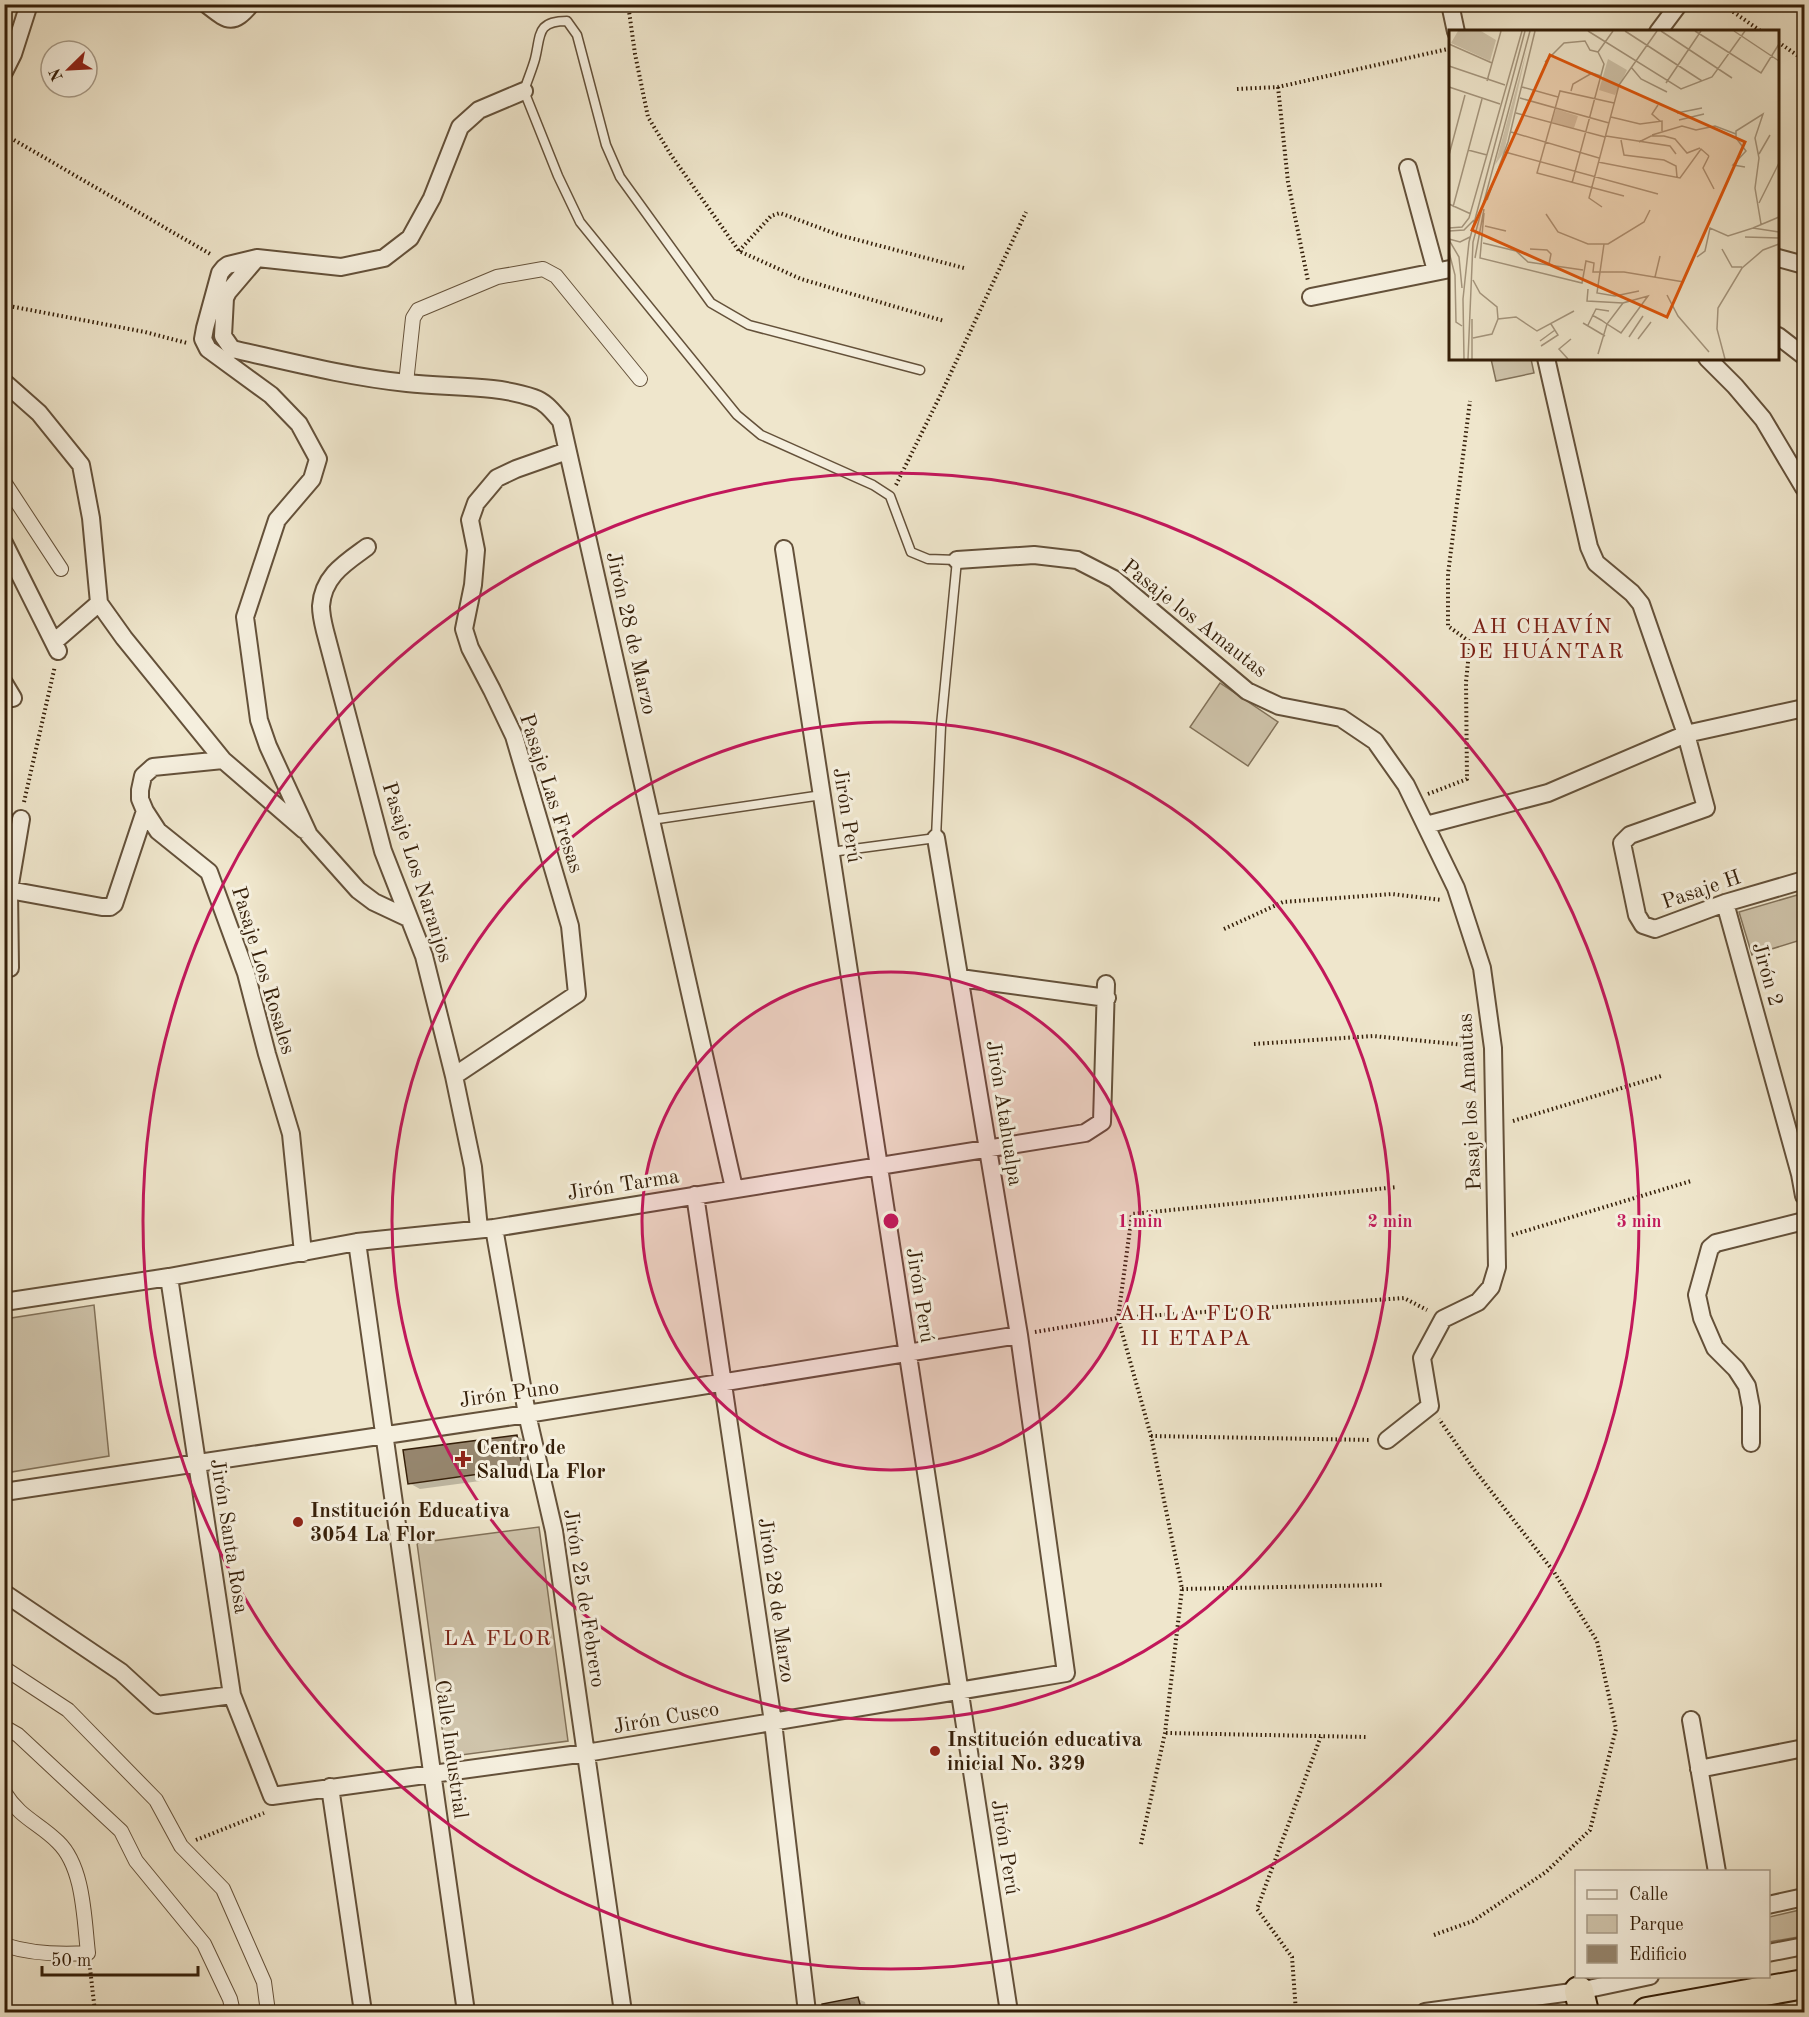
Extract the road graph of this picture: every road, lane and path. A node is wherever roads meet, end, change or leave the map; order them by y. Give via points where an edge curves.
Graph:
1 (29, 4) edge
2 (206, 4) edge
3 (251, 4) edge
4 (628, 4) edge
5 (1450, 4) edge
6 (1679, 4) edge
7 (1722, 4) edge
8 (1456, 30) edge
9 (1660, 30) edge
10 (1759, 30) edge
11 (1779, 43) edge
12 (1449, 49) edge
13 (1804, 60) edge
14 (4, 72) edge
15 (1278, 87) junction
16 (1237, 89) dead end
17 (524, 91) junction
18 (14, 140) dead end
19 (1408, 168) dead end
20 (1026, 212) dead end
21 (739, 251) junction
22 (257, 258) junction
23 (1779, 258) edge
24 (228, 265) junction
25 (1804, 265) edge
26 (964, 268) dead end
27 (1443, 270) edge
28 (1311, 297) joint
29 (4, 304) edge
30 (944, 321) dead end
31 (1779, 337) edge
32 (208, 349) junction
33 (1804, 356) edge
34 (1546, 360) edge
35 (1709, 360) edge
36 (920, 370) dead end
37 (640, 379) dead end
38 (4, 382) edge
39 (406, 383) junction
40 (1470, 401) dead end
41 (567, 451) junction
42 (4, 482) edge
43 (1804, 488) edge
44 (890, 496) junction
45 (4, 543) edge
46 (367, 547) dead end
47 (784, 549) dead end
48 (957, 560) junction
49 (62, 569) dead end
50 (99, 603) junction
51 (56, 646) junction
52 (4, 683) edge
53 (13, 698) dead end
54 (1804, 708) edge
55 (1686, 734) junction
56 (223, 760) junction
57 (822, 795) junction
58 (1414, 800) junction
59 (145, 811) junction
60 (21, 819) joint
61 (651, 820) junction
62 (1426, 825) junction
63 (309, 835) junction
64 (936, 838) junction
65 (831, 852) junction
66 (1804, 880) edge
67 (9, 890) junction
68 (1461, 903) junction
69 (1725, 903) junction
70 (408, 918) junction
71 (1224, 929) dead end
72 (10, 968) dead end
73 (960, 978) junction
74 (1254, 1044) dead end
75 (1493, 1048) junction
76 (454, 1076) junction
77 (1661, 1076) dead end
78 (1495, 1127) junction
79 (988, 1148) junction
80 (879, 1166) junction
81 (1802, 1174) edge
82 (1691, 1181) dead end
83 (1397, 1187) dead end
84 (734, 1188) junction
85 (695, 1195) junction
86 (1804, 1196) edge
87 (1804, 1221) edge
88 (487, 1229) junction
89 (1497, 1239) junction
90 (357, 1242) junction
91 (303, 1253) junction
92 (169, 1277) junction
93 (4, 1302) edge
94 (1118, 1318) junction
95 (1443, 1319) junction
96 (1019, 1335) junction
97 (907, 1353) junction
98 (723, 1382) junction
99 (1430, 1406) junction
100 (527, 1414) junction
101 (384, 1434) junction
102 (1151, 1436) junction
103 (1387, 1440) joint
104 (1750, 1443) dead end
105 (196, 1462) junction
106 (4, 1492) edge
107 (1383, 1585) dead end
108 (1182, 1589) junction
109 (4, 1593) edge
110 (4, 1668) edge
111 (1066, 1673) joint
112 (960, 1690) junction
113 (231, 1695) junction
114 (1691, 1720) dead end
115 (772, 1722) junction
116 (4, 1726) edge
117 (1166, 1733) junction
118 (1321, 1736) junction
119 (1366, 1737) dead end
120 (1804, 1748) edge
121 (586, 1753) junction
122 (1699, 1770) junction
123 (433, 1773) junction
124 (330, 1787) junction
125 (4, 1792) edge
126 (272, 1796) junction
127 (1141, 1844) dead end
128 (181, 1846) junction
129 (1717, 1870) edge
130 (1804, 1897) edge
131 (1770, 1905) edge
132 (1434, 1935) dead end
133 (4, 1946) edge
134 (1804, 1946) edge
135 (88, 1953) junction
136 (1770, 1953) edge
137 (1646, 1978) edge
138 (1803, 1985) edge
139 (1593, 1992) edge
140 (1693, 2009) edge
141 (95, 2013) edge
142 (233, 2013) edge
143 (268, 2013) edge
144 (363, 2013) edge
145 (466, 2013) edge
146 (623, 2013) edge
147 (807, 2013) edge
148 (1009, 2013) edge
149 (1296, 2013) edge
150 (1425, 2013) edge
151 (1647, 2013) edge

1 - 14 street
2 - 3 street via 232,20
4 - 21 path via 648,117
5 - 8 street
6 - 9 street
7 - 10 path
11 - 13 path
12 - 15 path
15 - 16 path
15 - 28 path via 1288,182
17 - 22 street via 479,110 460,127 432,198 410,238 384,258 341,267
17 - 36 lane via 544,26 567,21 578,35 606,145 620,177 711,303 750,325
17 - 44 lane via 580,222 737,415 761,435
18 - 24 path
19 - 27 street
20 - 44 path
21 - 26 path via 771,216 780,213 839,235
21 - 30 path via 801,279
22 - 24 street
22 - 39 street, Jirón 28 de Marzo via 225,298 222,336 232,349
23 - 25 street
24 - 32 street via 220,273 205,328 203,339
27 - 28 street
29 - 32 path via 145,332
31 - 33 street
32 - 63 street via 271,395 299,424 318,459 312,479 277,519 244,622 259,720
34 - 55 street via 1589,547 1596,563 1641,604
35 - 43 street via 1763,419
37 - 39 street via 556,276 543,269 497,277 418,309 413,318
38 - 50 street via 39,412 81,465 92,518
39 - 41 street, Jirón 28 de Marzo via 496,390 535,398 561,421
40 - 58 path via 1448,573 1448,626 1470,642 1466,682 1467,779
41 - 61 street, Jirón 28 de Marzo
41 - 76 street, Pasaje Las Fresas via 498,478 476,503 470,519 476,550 473,585 464,629 514,736 570,926 578,992 576,997
42 - 49 street
44 - 48 lane via 911,552 928,559
45 - 51 street
46 - 70 street, Pasaje Los Naranjos via 335,570 321,606 324,631 383,851
47 - 57 street, Jirón Perú
48 - 58 street, Pasaje los Amautas via 1034,555 1077,560 1114,579 1247,691 1279,706 1341,718 1375,741
48 - 64 lane, Jirón Atahualpa via 941,726
50 - 51 street
50 - 56 street
51 - 60 path
52 - 53 street
54 - 55 street
55 - 62 street via 1548,793
55 - 69 street, Pasaje H via 1706,807 1630,835 1622,843 1637,915 1644,925 1655,929
56 - 59 street via 147,770 140,790
56 - 63 street
57 - 61 lane
57 - 65 street, Jirón Perú
58 - 62 street, Pasaje los Amautas
59 - 67 street via 110,907
59 - 91 street, Pasaje Los Rosales via 158,831 209,872 246,972 291,1134
60 - 67 street
61 - 84 street, Jirón 28 de Marzo
62 - 68 street, Pasaje los Amautas
63 - 70 street via 357,890
64 - 65 lane
64 - 73 street, Jirón Atahualpa
65 - 80 street, Jirón Perú
66 - 69 street, Pasaje H
67 - 72 street
68 - 71 path via 1392,894 1283,902
68 - 75 street, Pasaje los Amautas via 1482,968
69 - 81 street, Jirón 2
70 - 76 street, Pasaje Los Naranjos via 424,956
73 - 79 street, Jirón Atahualpa
73 - 79 street, Jirón Tarma via 1106,991 1102,1122 1085,1133
74 - 75 path via 1373,1036
75 - 78 street, Pasaje los Amautas
76 - 88 street, Pasaje Los Naranjos
77 - 78 path
78 - 89 street, Pasaje los Amautas
79 - 80 street, Jirón Tarma
79 - 96 street, Jirón Atahualpa
80 - 84 street, Jirón Tarma
80 - 97 street, Jirón Perú
81 - 86 street, Jirón 2
82 - 89 path
83 - 94 path via 1132,1214
84 - 85 street, Jirón Tarma
85 - 88 street, Jirón Tarma
85 - 98 street, Jirón 28 de Marzo
87 - 104 street via 1716,1243 1710,1248 1697,1295 1715,1348 1747,1386
88 - 90 street, Jirón Tarma
88 - 100 street, Jirón 25 de Febrero
89 - 95 street, Pasaje los Amautas via 1497,1267 1491,1287 1478,1302
90 - 91 street, Jirón Tarma
90 - 101 street, Calle Industrial
91 - 92 street, Jirón Tarma
92 - 93 street, Jirón Tarma
92 - 105 street, Jirón Santa Rosa
94 - 95 path via 1404,1298
94 - 96 path
94 - 102 path
95 - 99 street via 1422,1358
96 - 97 street, Jirón Puno
96 - 111 street, Jirón Atahualpa
97 - 98 street, Jirón Puno
97 - 112 street, Jirón Perú
98 - 100 street, Jirón Puno
98 - 115 street, Jirón 28 de Marzo
99 - 103 street
99 - 132 path via 1554,1572 1597,1641 1616,1729 1590,1830 1546,1872 1473,1921
100 - 101 street, Jirón Puno
100 - 121 street, Jirón 25 de Febrero via 553,1525
101 - 105 street, Jirón Puno
101 - 123 street, Calle Industrial
102 - 103 path
102 - 108 path
105 - 106 street, Jirón Puno
105 - 113 street, Jirón Santa Rosa
107 - 108 path
108 - 117 path
109 - 113 street via 113,1666 157,1705
110 - 128 street via 68,1710 156,1800
111 - 112 street, Jirón Cusco
112 - 115 street, Jirón Cusco
112 - 148 street, Jirón Perú
113 - 126 street, Jirón Santa Rosa
114 - 122 street
115 - 121 street, Jirón Cusco
115 - 147 street, Jirón 28 de Marzo
116 - 142 street via 121,1831 136,1861 204,1944
117 - 118 path
117 - 127 path
118 - 119 path
118 - 149 path via 1257,1909 1292,1956
120 - 122 street
121 - 123 street, Jirón Cusco
121 - 146 street, Jirón 25 de Febrero
122 - 129 street
123 - 124 street, Jirón Cusco
123 - 145 street, Calle Industrial
124 - 126 street, Jirón Cusco
124 - 144 street
125 - 135 street via 21,1814 60,1843 73,1866 80,1888
126 - 128 path via 263,1814
128 - 143 street via 223,1889 264,1982
130 - 131 street
133 - 135 street via 41,1954
134 - 136 street
135 - 141 path
137 - 139 street
138 - 140 highway
139 - 150 street
140 - 151 highway

